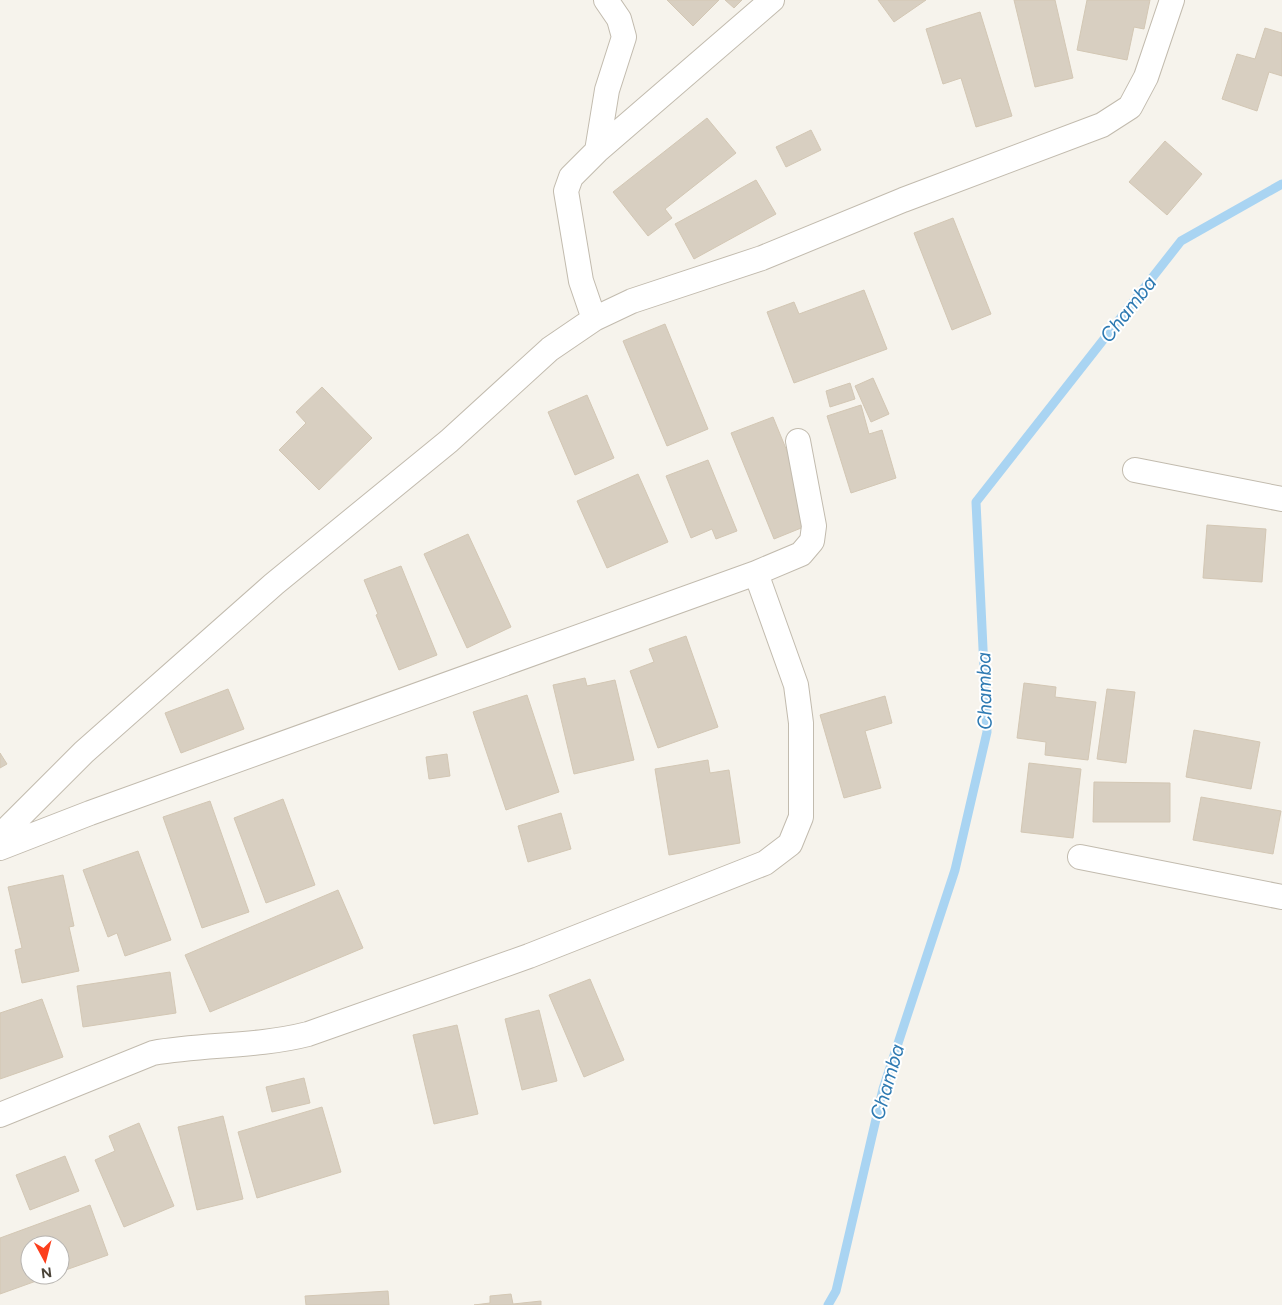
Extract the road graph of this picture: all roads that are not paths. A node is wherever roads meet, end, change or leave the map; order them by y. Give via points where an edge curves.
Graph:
1 (606, 0) edge
2 (772, 0) edge
3 (1172, 0) edge
4 (597, 151) junction
5 (594, 319) junction
6 (798, 441) dead end
7 (1135, 470) dead end
8 (1282, 498) edge
9 (756, 573) junction
10 (0, 836) edge
11 (0, 848) edge
12 (1080, 857) dead end
13 (1282, 897) edge
14 (0, 1116) edge

1 - 4 street via 619,19 624,37 607,90
2 - 4 street
3 - 5 street via 1146,77 1134,100 1130,107 1102,125 903,200 762,258 632,300
4 - 5 street via 571,177 566,191 582,281
5 - 10 street via 550,349 449,441 267,591 84,752
6 - 9 street via 814,526 812,541 801,554
7 - 8 street
9 - 11 street
9 - 14 street via 796,685 801,723 801,817 790,844 765,862 529,956 308,1034 286,1040 175,1049 153,1054
12 - 13 street

